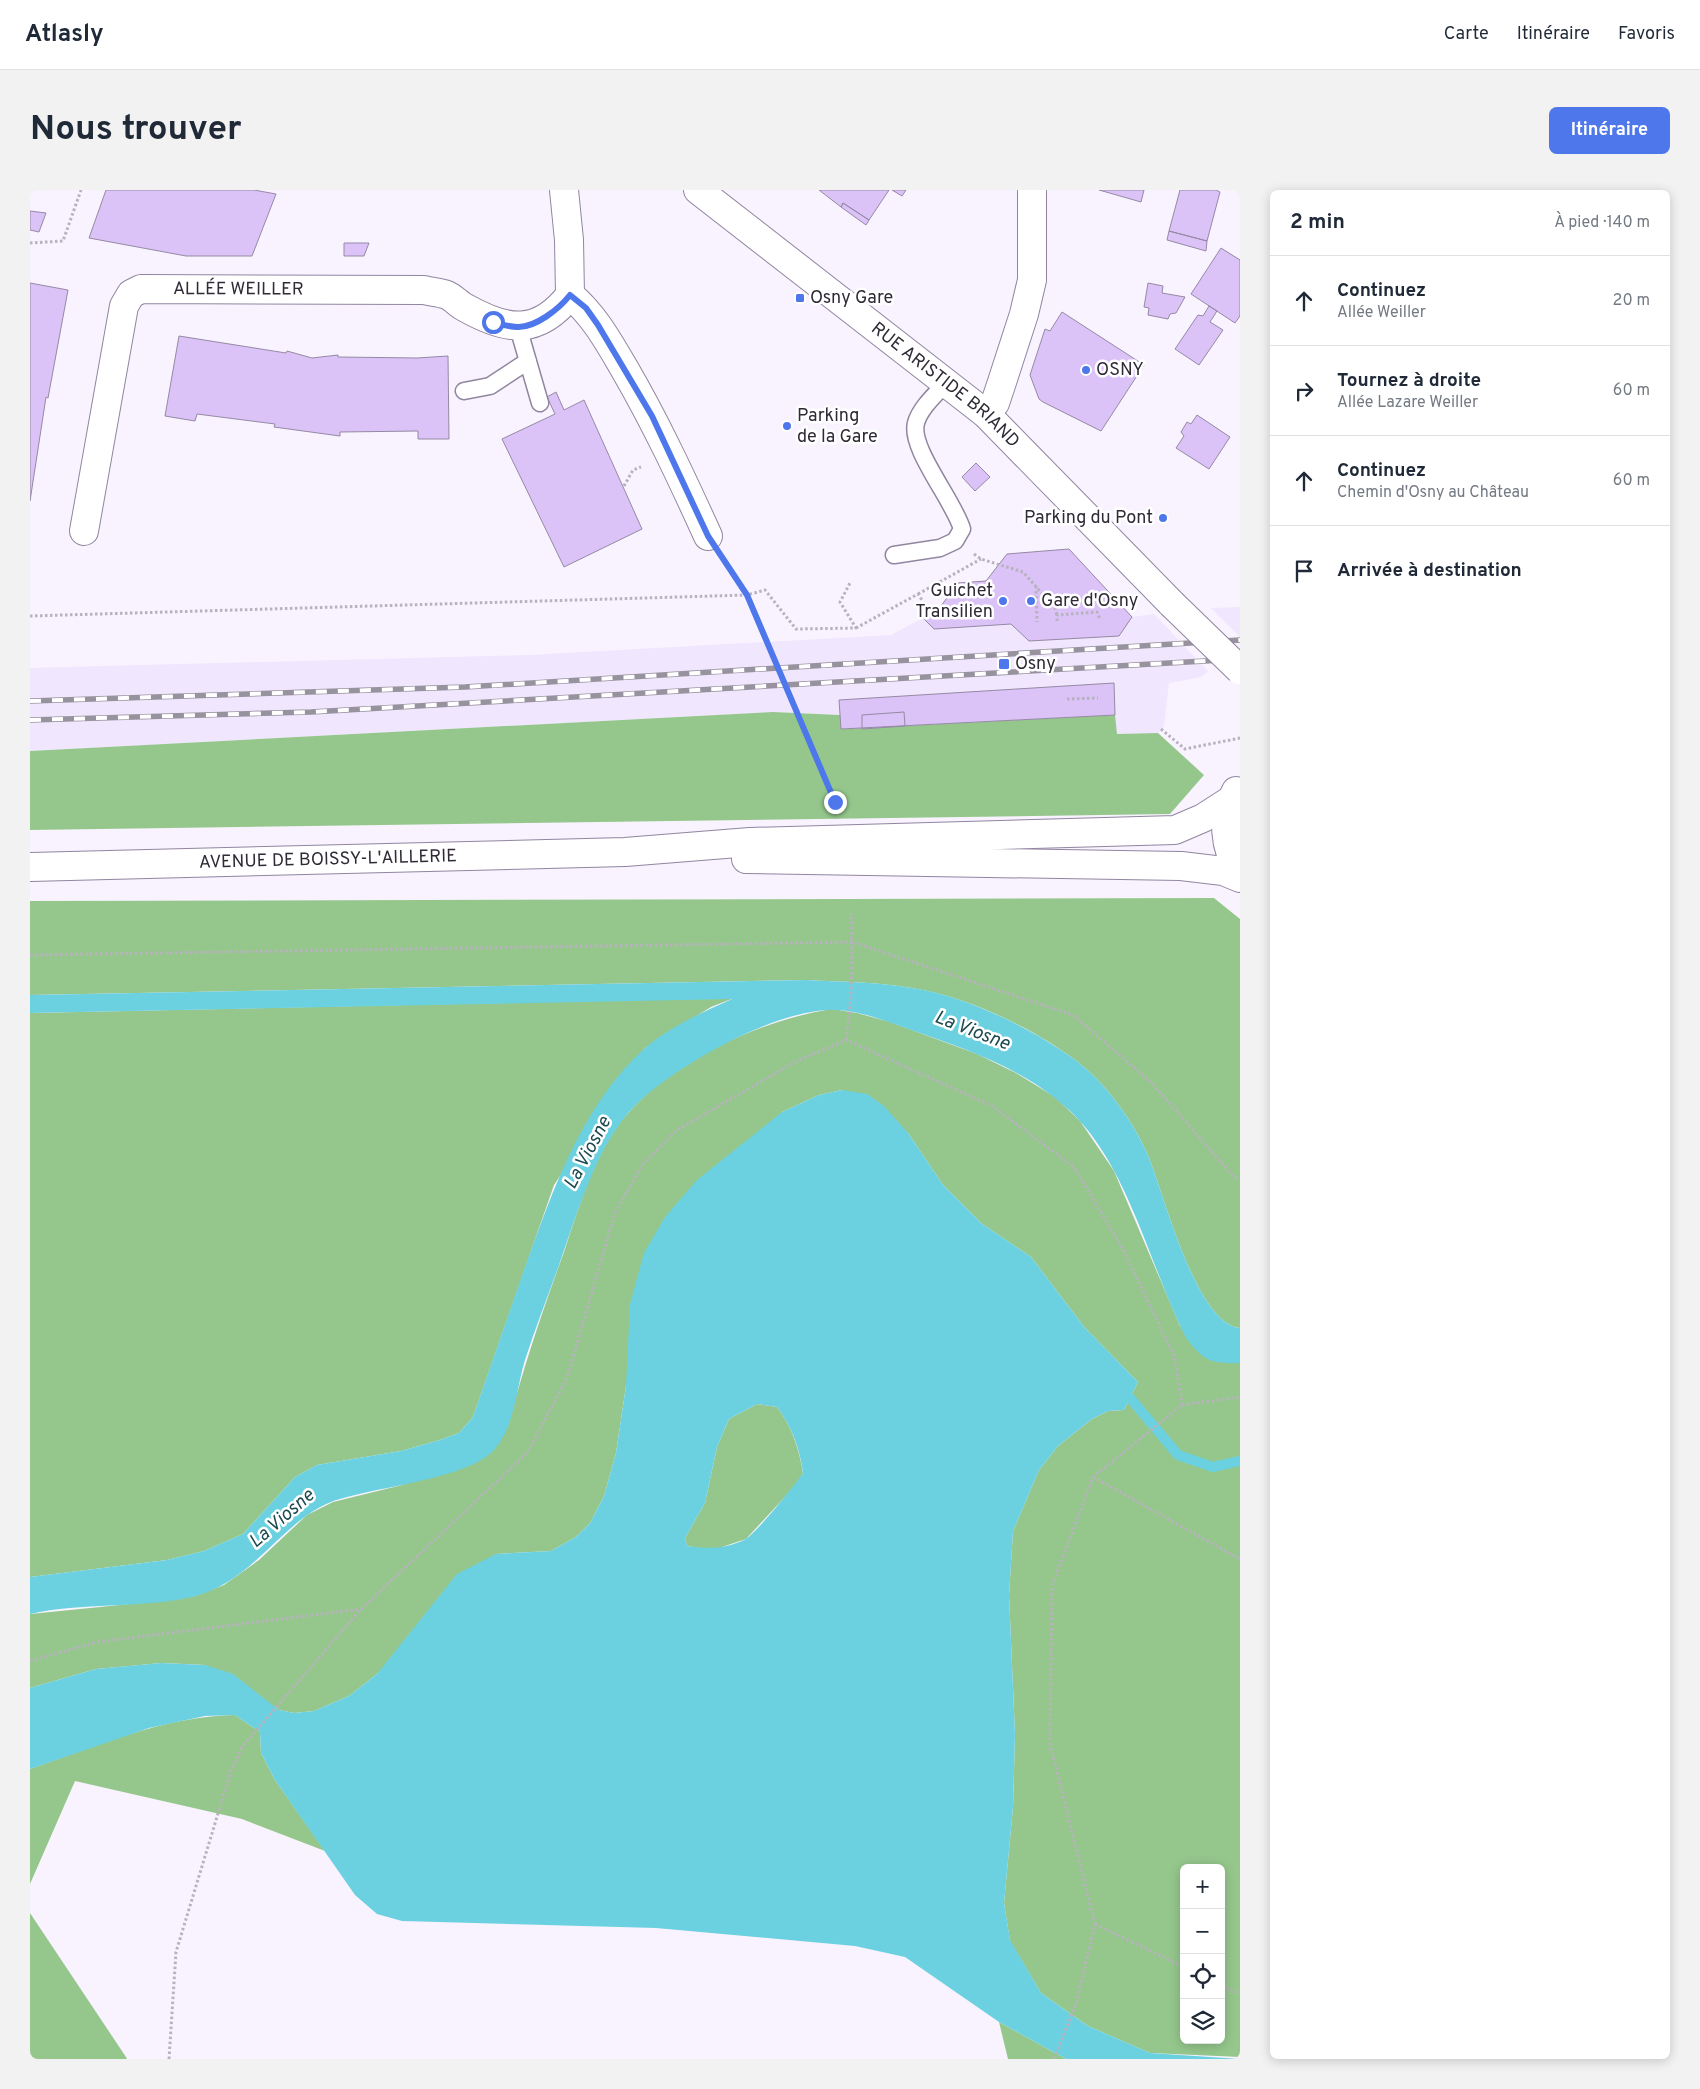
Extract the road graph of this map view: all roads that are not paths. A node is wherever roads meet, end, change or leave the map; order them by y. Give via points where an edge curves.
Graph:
1 (564, 190) edge
2 (698, 190) edge
3 (1032, 190) edge
4 (570, 295) junction
5 (518, 328) junction
6 (528, 361) junction
7 (946, 382) junction
8 (464, 391) dead end
9 (540, 403) dead end
10 (986, 414) junction
11 (84, 531) dead end
12 (708, 536) road end
13 (894, 555) dead end
14 (1240, 670) edge
15 (1236, 792) edge
16 (625, 852) junction
17 (30, 867) edge
18 (1240, 872) edge
19 (1240, 878) edge

1 - 4 street
2 - 7 street, RUE ARISTIDE BRIAND
3 - 10 street via 1032,280 1002,382 995,402
4 - 5 street via 559,309 545,318
4 - 12 street via 586,308 598,325 652,416
5 - 6 lane
5 - 11 street, ALLÉE WEILLER via 493,322 447,295 424,290 141,289 131,294 124,306
6 - 8 lane via 490,386
6 - 9 lane
7 - 10 street, RUE ARISTIDE BRIAND
7 - 13 lane via 921,412 916,424 916,439 958,513 962,528 955,541 940,548
10 - 14 street, RUE ARISTIDE BRIAND, bridge
15 - 16 street via 1203,818 1175,830 750,842
15 - 18 street via 1226,820 1227,842
16 - 17 street, AVENUE DE BOISSY-L'AILLERIE
16 - 19 street via 749,859 1180,866 1223,871

